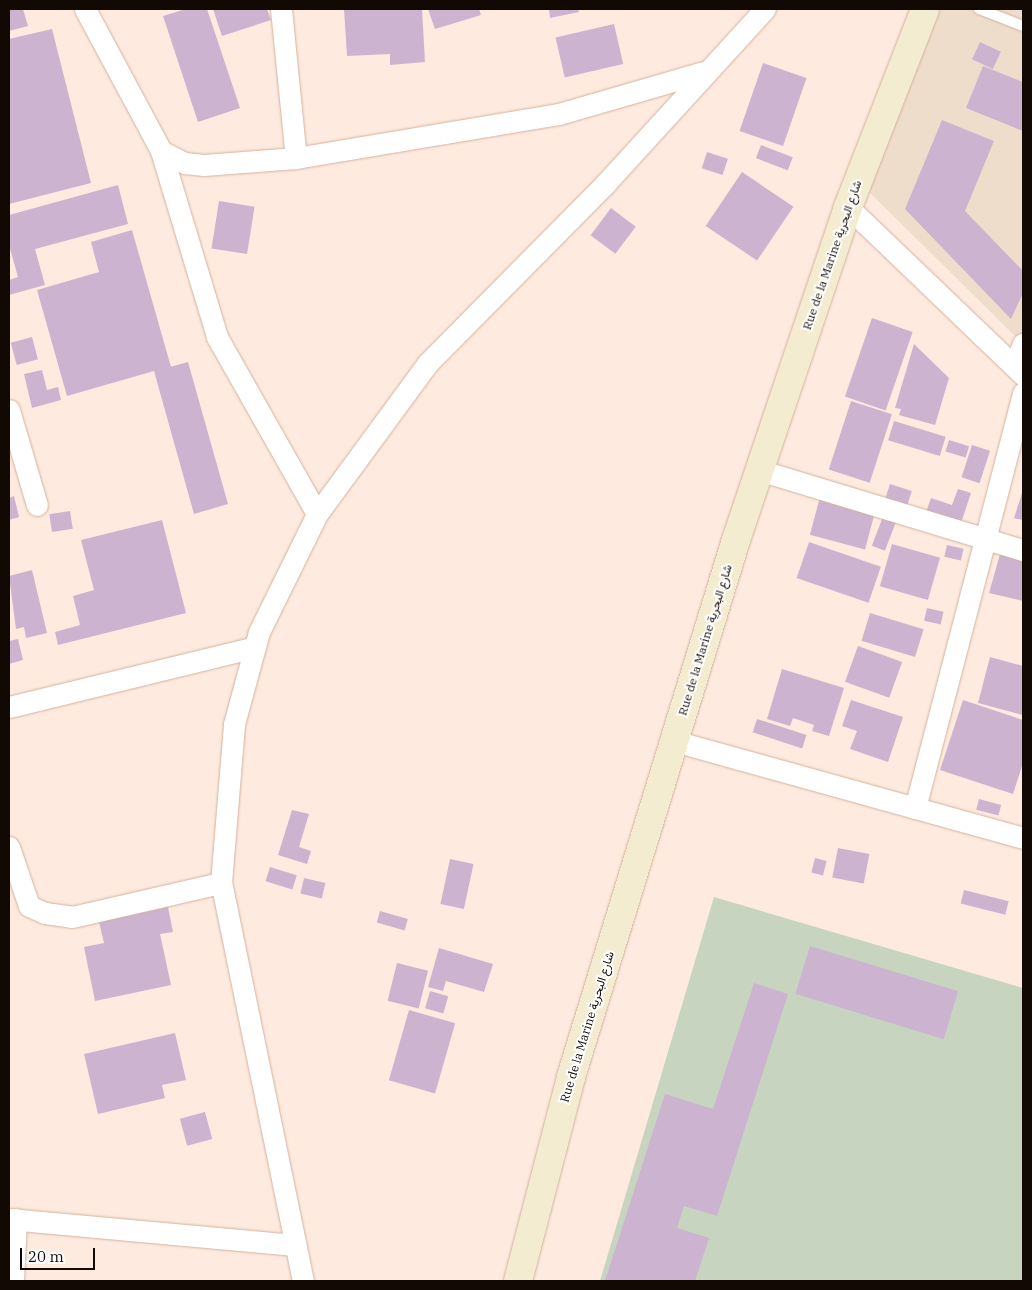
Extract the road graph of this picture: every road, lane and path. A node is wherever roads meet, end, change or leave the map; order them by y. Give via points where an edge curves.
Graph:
1 (85, 9) edge
2 (281, 9) edge
3 (765, 9) edge
4 (978, 9) edge
5 (918, 12) edge
6 (1023, 26) edge
7 (707, 71) junction
8 (161, 151) junction
9 (296, 158) junction
10 (848, 207) junction
11 (1023, 344) edge
12 (1019, 370) edge
13 (1023, 393) edge
14 (9, 410) edge
15 (760, 470) junction
16 (37, 505) dead end
17 (317, 514) junction
18 (988, 542) junction
19 (1023, 550) edge
20 (255, 647) junction
21 (9, 707) edge
22 (674, 741) junction
23 (915, 808) junction
24 (1023, 838) edge
25 (9, 847) edge
26 (221, 883) junction
27 (12, 1219) edge
28 (294, 1245) junction
29 (13, 1281) edge
30 (303, 1281) edge
31 (518, 1281) edge

1 - 8 street
2 - 9 street
3 - 7 street
4 - 6 lane
5 - 10 street, Rue de la Marine شارع البحرية
7 - 9 street via 559,114
7 - 17 street via 605,184 428,363
8 - 9 street via 185,163 204,165
8 - 17 street via 217,337
10 - 12 street
10 - 15 street, Rue de la Marine شارع البحرية
11 - 12 street
13 - 18 street
14 - 16 street
15 - 18 street
15 - 22 street, Rue de la Marine شارع البحرية
17 - 20 street via 273,599
18 - 19 street
18 - 23 street
20 - 21 street
20 - 26 street via 234,724
22 - 23 street
22 - 31 street, Rue de la Marine شارع البحرية via 571,1077
23 - 24 street
25 - 26 street via 29,906 45,913 72,917
26 - 28 street
27 - 28 street
27 - 29 street
28 - 30 street

